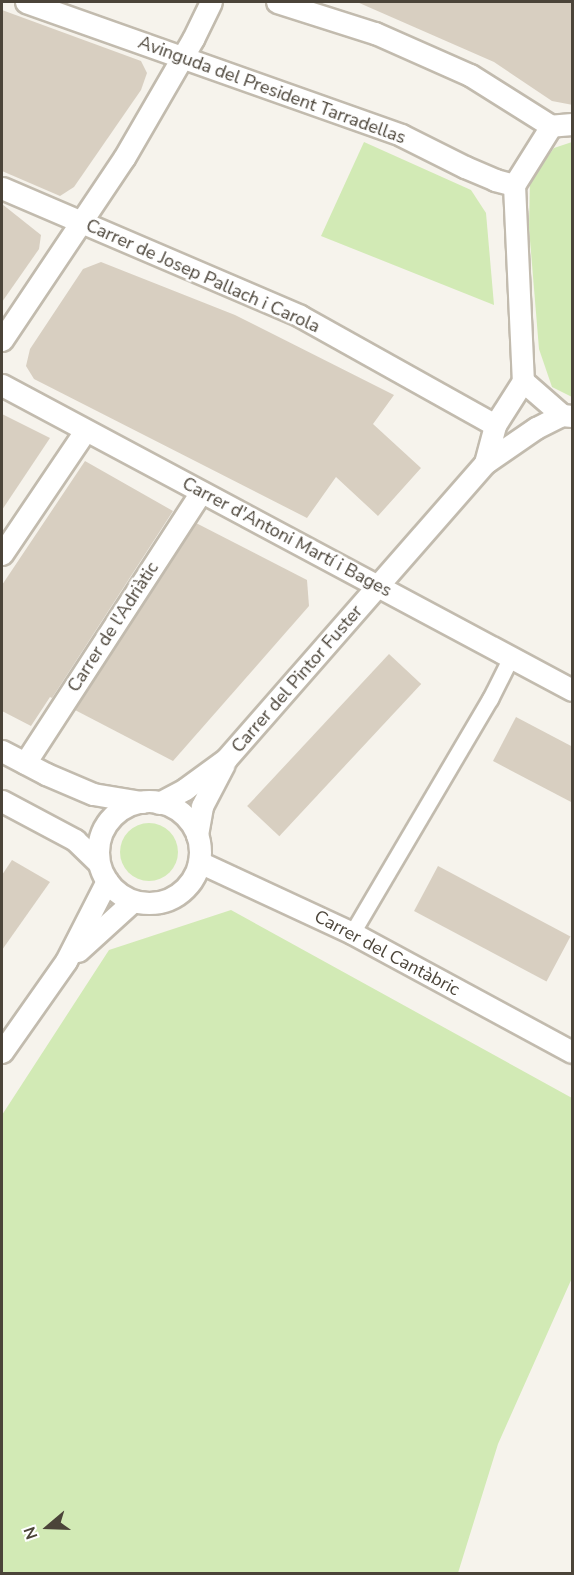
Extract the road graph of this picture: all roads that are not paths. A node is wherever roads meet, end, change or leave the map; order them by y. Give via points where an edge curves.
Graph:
1 (26, 2) edge
2 (211, 2) edge
3 (278, 2) edge
4 (183, 56) junction
5 (573, 124) edge
6 (551, 126) junction
7 (514, 184) junction
8 (2, 188) edge
9 (81, 222) junction
10 (2, 340) edge
11 (523, 381) junction
12 (2, 385) edge
13 (567, 415) edge
14 (495, 425) junction
15 (85, 431) junction
16 (485, 463) junction
17 (201, 492) junction
18 (2, 554) edge
19 (379, 585) junction
20 (511, 657) junction
21 (573, 690) edge
22 (2, 751) edge
23 (226, 759) junction
24 (25, 763) junction
25 (2, 801) edge
26 (151, 802) junction
27 (196, 836) junction
28 (199, 862) junction
29 (103, 872) junction
30 (133, 901) junction
31 (352, 933) junction
32 (66, 961) junction
33 (571, 1049) edge
34 (2, 1052) edge

1 - 4 street, Avinguda del President Tarradellas
2 - 4 street
3 - 6 street via 375,33 470,75
4 - 7 street, Avinguda del President Tarradellas via 401,135 465,167
4 - 9 street via 124,158
5 - 6 street
6 - 7 street
7 - 11 street
8 - 9 street, Carrer de Josep Pallach i Carola
9 - 10 street
9 - 14 street, Carrer de Josep Pallach i Carola via 300,315
11 - 13 street
11 - 14 street, Carrer del Pintor Fuster
12 - 15 street, Carrer d'Antoni Martí i Bages
13 - 16 street, Carrer del Pintor Fuster via 536,428
14 - 16 street, Carrer del Pintor Fuster
15 - 17 street, Carrer d'Antoni Martí i Bages
15 - 18 street
16 - 19 street, Carrer del Pintor Fuster
17 - 19 street, Carrer d'Antoni Martí i Bages
17 - 24 street, Carrer de l'Adriàtic
19 - 20 street, Carrer d'Antoni Martí i Bages
19 - 23 street, Carrer del Pintor Fuster
20 - 21 street, Carrer d'Antoni Martí i Bages
20 - 31 street
22 - 24 street
23 - 26 street, Carrer del Pintor Fuster via 185,789
23 - 27 street, Carrer del Pintor Fuster via 202,806
24 - 26 street via 93,794
25 - 29 street via 75,840
26 - 27 street via 180,813
26 - 29 street via 121,810 106,824 98,847
27 - 28 street
28 - 30 street via 190,883 171,898
28 - 31 street, Carrer del Cantàbric
29 - 30 street via 115,891
29 - 32 street
30 - 32 street
31 - 33 street, Carrer del Cantàbric
32 - 34 street

